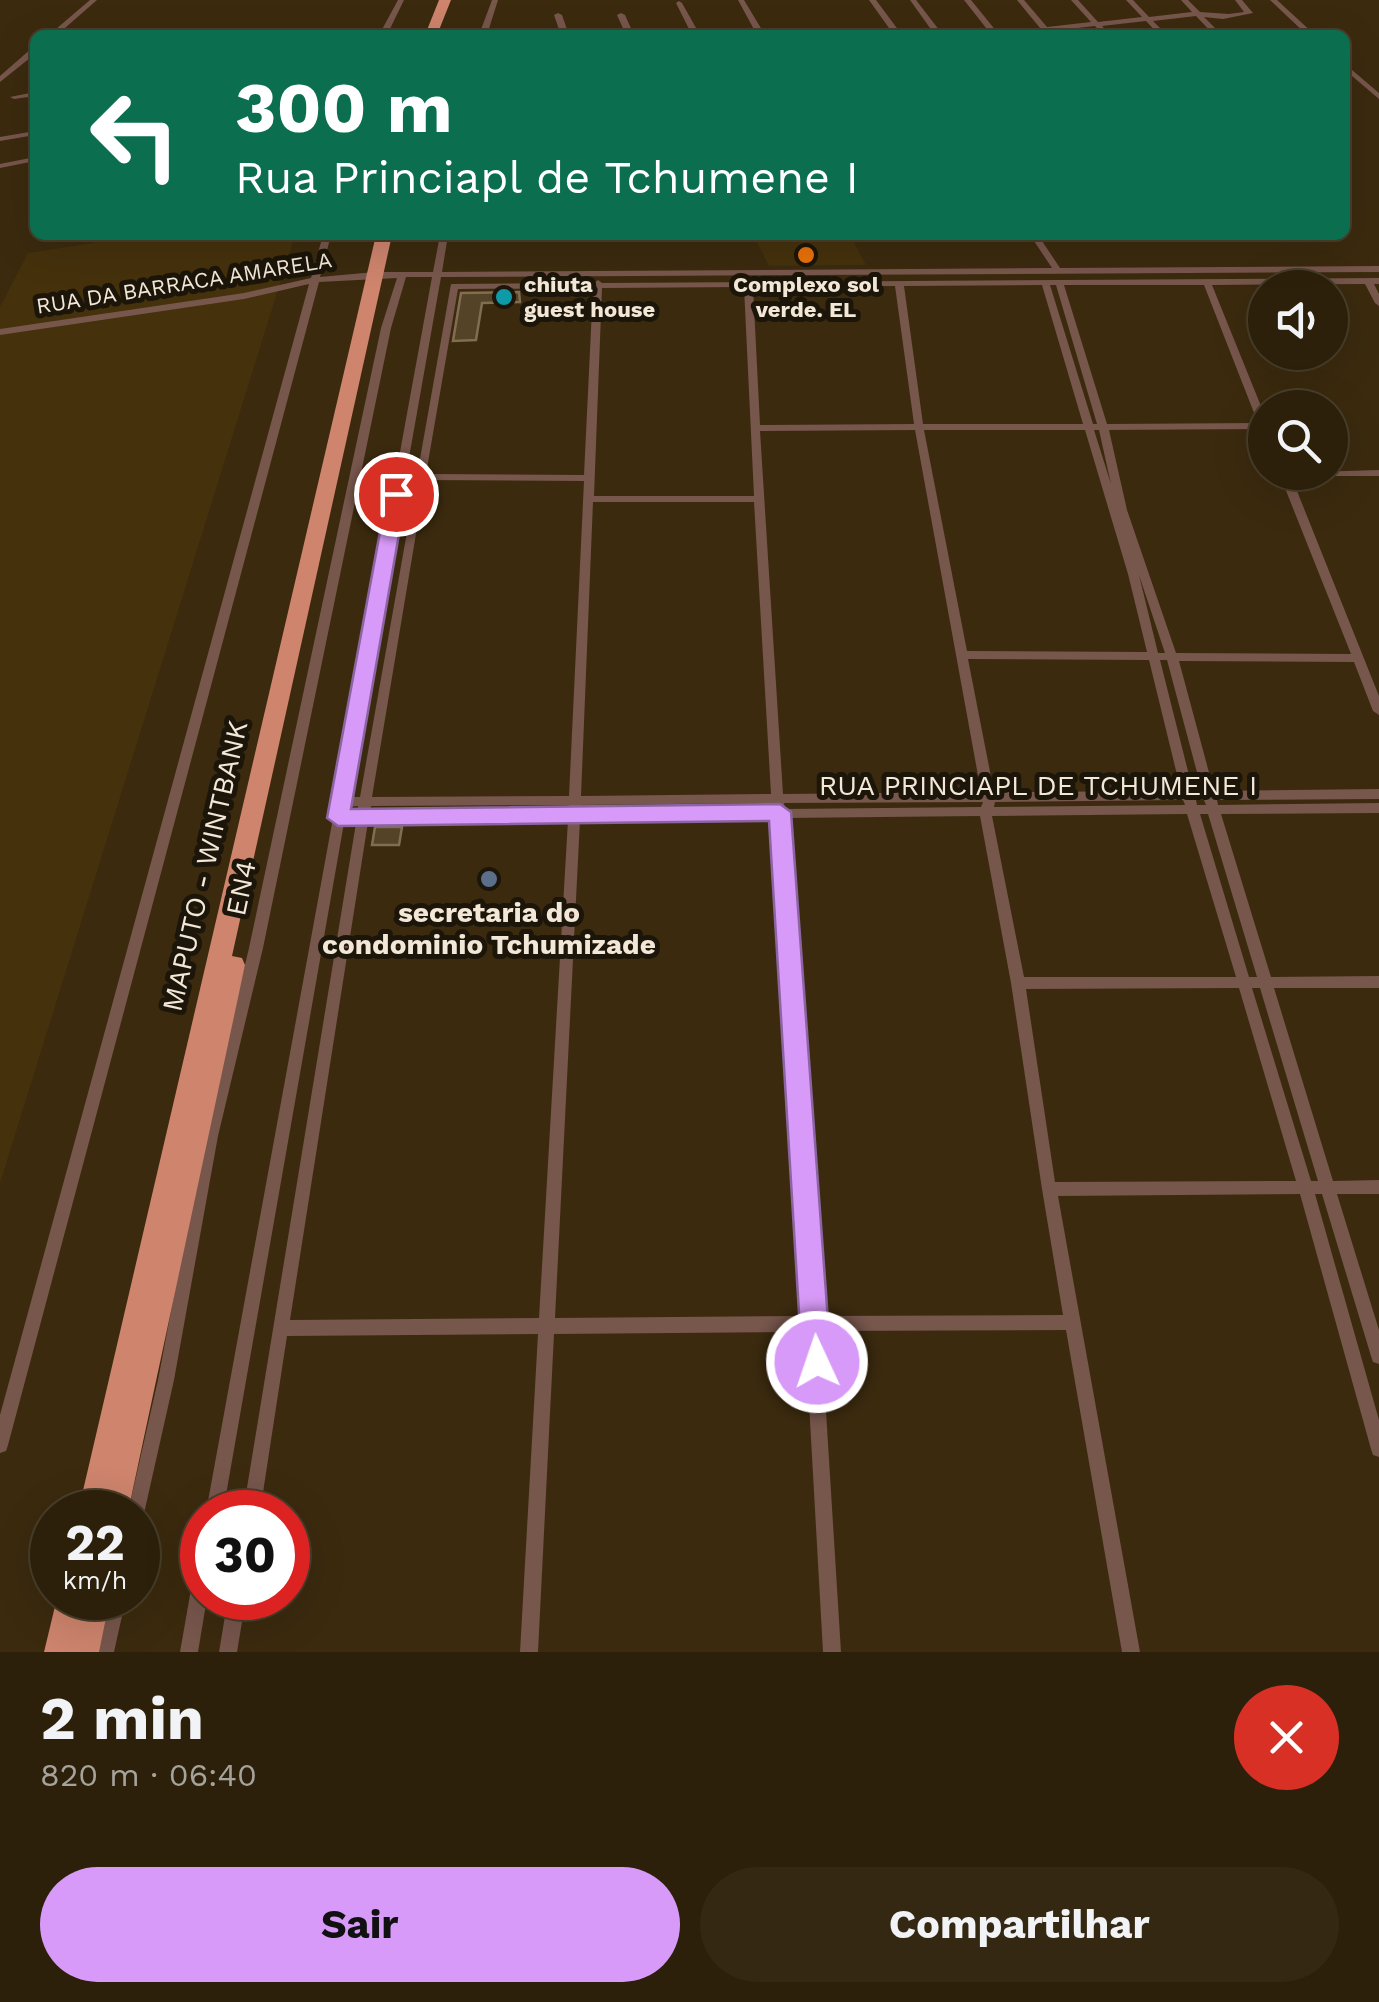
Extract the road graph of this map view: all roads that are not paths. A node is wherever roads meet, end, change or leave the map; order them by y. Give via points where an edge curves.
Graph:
1 (94, 0) edge
2 (401, 0) edge
3 (445, 0) edge
4 (456, 0) edge
5 (495, 0) edge
6 (740, 0) edge
7 (872, 0) edge
8 (967, 0) edge
9 (1020, 0) edge
10 (1074, 0) edge
11 (1130, 0) edge
12 (1184, 0) edge
13 (1238, 0) edge
14 (1272, 0) edge
15 (913, 1) edge
16 (679, 3) dead end
17 (558, 15) dead end
18 (620, 15) dead end
19 (1201, 17) junction
20 (1150, 22) junction
21 (1102, 29) edge
22 (59, 30) edge
23 (386, 30) edge
24 (433, 30) edge
25 (444, 30) edge
26 (485, 30) edge
27 (563, 30) edge
28 (628, 30) edge
29 (693, 30) edge
30 (758, 30) edge
31 (894, 30) edge
32 (935, 30) edge
33 (992, 30) edge
34 (1046, 30) edge
35 (1157, 30) edge
36 (1213, 30) edge
37 (1305, 30) edge
38 (30, 54) edge
39 (1350, 71) edge
40 (2, 76) edge
41 (30, 95) edge
42 (14, 98) dead end
43 (1379, 98) edge
44 (30, 133) edge
45 (0, 139) edge
46 (30, 160) edge
47 (0, 166) edge
48 (326, 240) edge
49 (384, 240) edge
50 (396, 240) edge
51 (443, 240) edge
52 (1037, 240) edge
53 (1379, 269) edge
54 (436, 274) junction
55 (388, 275) junction
56 (1058, 276) junction
57 (315, 280) junction
58 (1374, 281) edge
59 (1045, 282) junction
60 (1207, 282) junction
61 (598, 283) junction
62 (748, 283) junction
63 (898, 283) junction
64 (1379, 303) edge
65 (0, 332) edge
66 (1250, 390) edge
67 (1088, 426) junction
68 (1103, 426) junction
69 (1248, 427) edge
70 (755, 428) junction
71 (919, 428) junction
72 (1348, 473) edge
73 (1379, 473) edge
74 (422, 477) junction
75 (588, 478) junction
76 (1291, 490) edge
77 (587, 499) junction
78 (758, 499) junction
79 (964, 655) junction
80 (1172, 657) junction
81 (1154, 658) junction
82 (1359, 658) junction
83 (1379, 711) edge
84 (1379, 794) edge
85 (341, 802) junction
86 (1212, 803) junction
87 (1190, 804) junction
88 (988, 805) junction
89 (780, 806) junction
90 (574, 808) junction
91 (1379, 808) edge
92 (364, 811) junction
93 (338, 818) junction
94 (1379, 982) edge
95 (1018, 983) junction
96 (1244, 983) junction
97 (1264, 983) junction
98 (1329, 1187) junction
99 (1306, 1188) junction
100 (1379, 1188) edge
101 (1049, 1189) junction
102 (1073, 1322) junction
103 (815, 1326) junction
104 (544, 1327) junction
105 (281, 1328) junction
106 (1379, 1356) edge
107 (0, 1445) edge
108 (1379, 1448) edge
109 (97, 1490) edge
110 (118, 1490) edge
111 (141, 1490) edge
112 (218, 1490) edge
113 (255, 1490) edge
114 (68, 1620) edge
115 (90, 1620) edge
116 (113, 1620) edge
117 (195, 1620) edge
118 (233, 1620) edge
119 (60, 1652) edge
120 (83, 1652) edge
121 (105, 1652) edge
122 (189, 1652) edge
123 (228, 1652) edge
124 (529, 1652) edge
125 (832, 1652) edge
126 (1131, 1652) edge

1 - 22 street
2 - 23 street
3 - 24 highway
4 - 25 highway
5 - 26 street
6 - 30 street
7 - 31 street
8 - 33 street
9 - 34 street
10 - 21 street
11 - 20 street
12 - 19 street
13 - 19 street via 1250,11
14 - 37 street
15 - 32 street
16 - 29 street
17 - 27 street
18 - 28 street
19 - 20 street
19 - 36 street
20 - 21 street
20 - 35 street
38 - 40 street
39 - 43 street
41 - 42 street
44 - 45 street
46 - 47 street
48 - 57 street
49 - 55 highway, MAPUTO - WINTBANK
50 - 55 highway, MAPUTO - WINTBANK
51 - 54 street
52 - 56 street
53 - 56 street
54 - 55 street, RUA DA BARRACA AMARELA
54 - 56 street, RUA DA BARRACA AMARELA
54 - 85 street
55 - 57 street, RUA DA BARRACA AMARELA
55 - 109 highway, MAPUTO - WINTBANK
55 - 110 highway, MAPUTO - WINTBANK
55 - 111 street, EN4 via 386,328
56 - 59 street
56 - 60 street
56 - 68 street
57 - 65 street, RUA DA BARRACA AMARELA
57 - 107 street
58 - 60 street
58 - 64 street
59 - 63 street
59 - 67 street
60 - 66 street
61 - 62 street
61 - 74 street via 454,286
61 - 75 street
62 - 63 street
62 - 70 street
63 - 71 street
67 - 68 street
67 - 71 street
67 - 81 street
68 - 69 street
68 - 80 street via 1122,510
70 - 71 street
70 - 78 street
71 - 79 street
72 - 73 street
74 - 75 street
74 - 92 street
75 - 77 street
76 - 82 street
77 - 78 street
77 - 90 street
78 - 89 street
79 - 81 street
79 - 88 street
80 - 81 street
80 - 82 street
80 - 86 street
81 - 87 street
82 - 83 street
84 - 86 street, RUA PRINCIAPL DE TCHUMENE I
85 - 92 street, RUA PRINCIAPL DE TCHUMENE I
85 - 93 street
86 - 87 street, RUA PRINCIAPL DE TCHUMENE I
86 - 91 street, RUA PRINCIAPL DE TCHUMENE I
86 - 97 street
87 - 88 street, RUA PRINCIAPL DE TCHUMENE I
87 - 96 street
88 - 89 street, RUA PRINCIAPL DE TCHUMENE I
88 - 95 street
89 - 90 street, RUA PRINCIAPL DE TCHUMENE I
89 - 103 street
90 - 92 street, RUA PRINCIAPL DE TCHUMENE I
90 - 104 street
92 - 93 street, RUA PRINCIAPL DE TCHUMENE I
92 - 105 street
93 - 112 street
94 - 97 street
95 - 96 street
95 - 101 street
96 - 97 street
96 - 99 street
97 - 98 street
98 - 99 street
98 - 100 street
98 - 106 street
99 - 101 street
99 - 108 street
101 - 102 street
102 - 103 street
102 - 126 street
103 - 104 street
103 - 125 street
104 - 105 street
104 - 124 street
105 - 113 street
114 - 119 highway
115 - 120 highway
116 - 121 street
117 - 122 street
118 - 123 street

